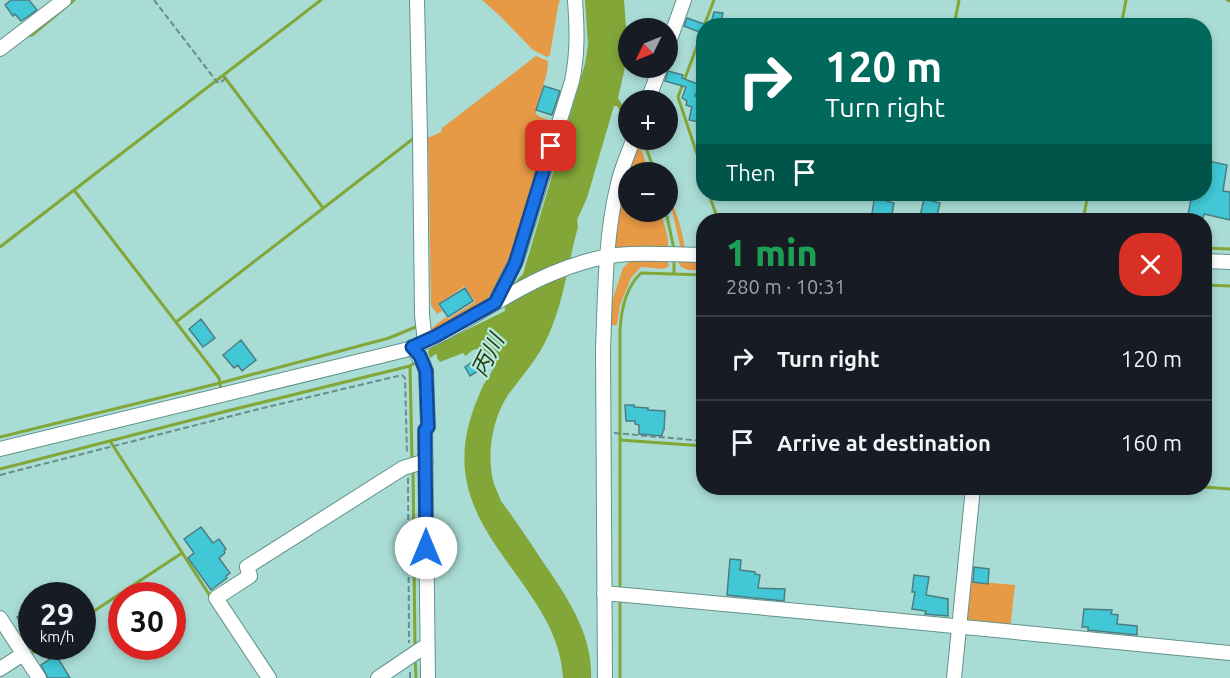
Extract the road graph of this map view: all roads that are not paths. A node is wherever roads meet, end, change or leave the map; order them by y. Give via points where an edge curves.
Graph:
1 (64, 0) edge
2 (417, 0) edge
3 (575, 0) edge
4 (684, 0) edge
5 (678, 18) edge
6 (0, 49) edge
7 (630, 150) edge
8 (696, 255) edge
9 (605, 258) junction
10 (1212, 261) edge
11 (1230, 262) edge
12 (499, 301) junction
13 (420, 352) junction
14 (0, 449) edge
15 (413, 466) junction
16 (972, 495) edge
17 (614, 594) junction
18 (0, 618) edge
19 (962, 629) junction
20 (18, 645) edge
21 (416, 653) junction
22 (1230, 653) edge
23 (18, 660) edge
24 (28, 660) edge
25 (0, 669) edge
26 (39, 678) edge
27 (269, 678) edge
28 (378, 678) edge
29 (428, 678) edge
30 (605, 678) edge
31 (954, 678) edge

1 - 6 street
2 - 13 street via 423,324
3 - 12 street via 577,54 572,81 515,264
4 - 5 street
7 - 9 street via 617,186
8 - 9 street
9 - 12 street via 551,274
9 - 17 street via 603,350
10 - 11 street
12 - 13 street
13 - 14 street
13 - 15 street via 426,371 428,427
15 - 21 street
15 - 27 street via 248,567 250,576 216,598
16 - 19 street
17 - 19 street
17 - 30 street
18 - 20 street
19 - 22 street
19 - 31 street
21 - 28 street
21 - 29 street
23 - 25 street
24 - 26 street

